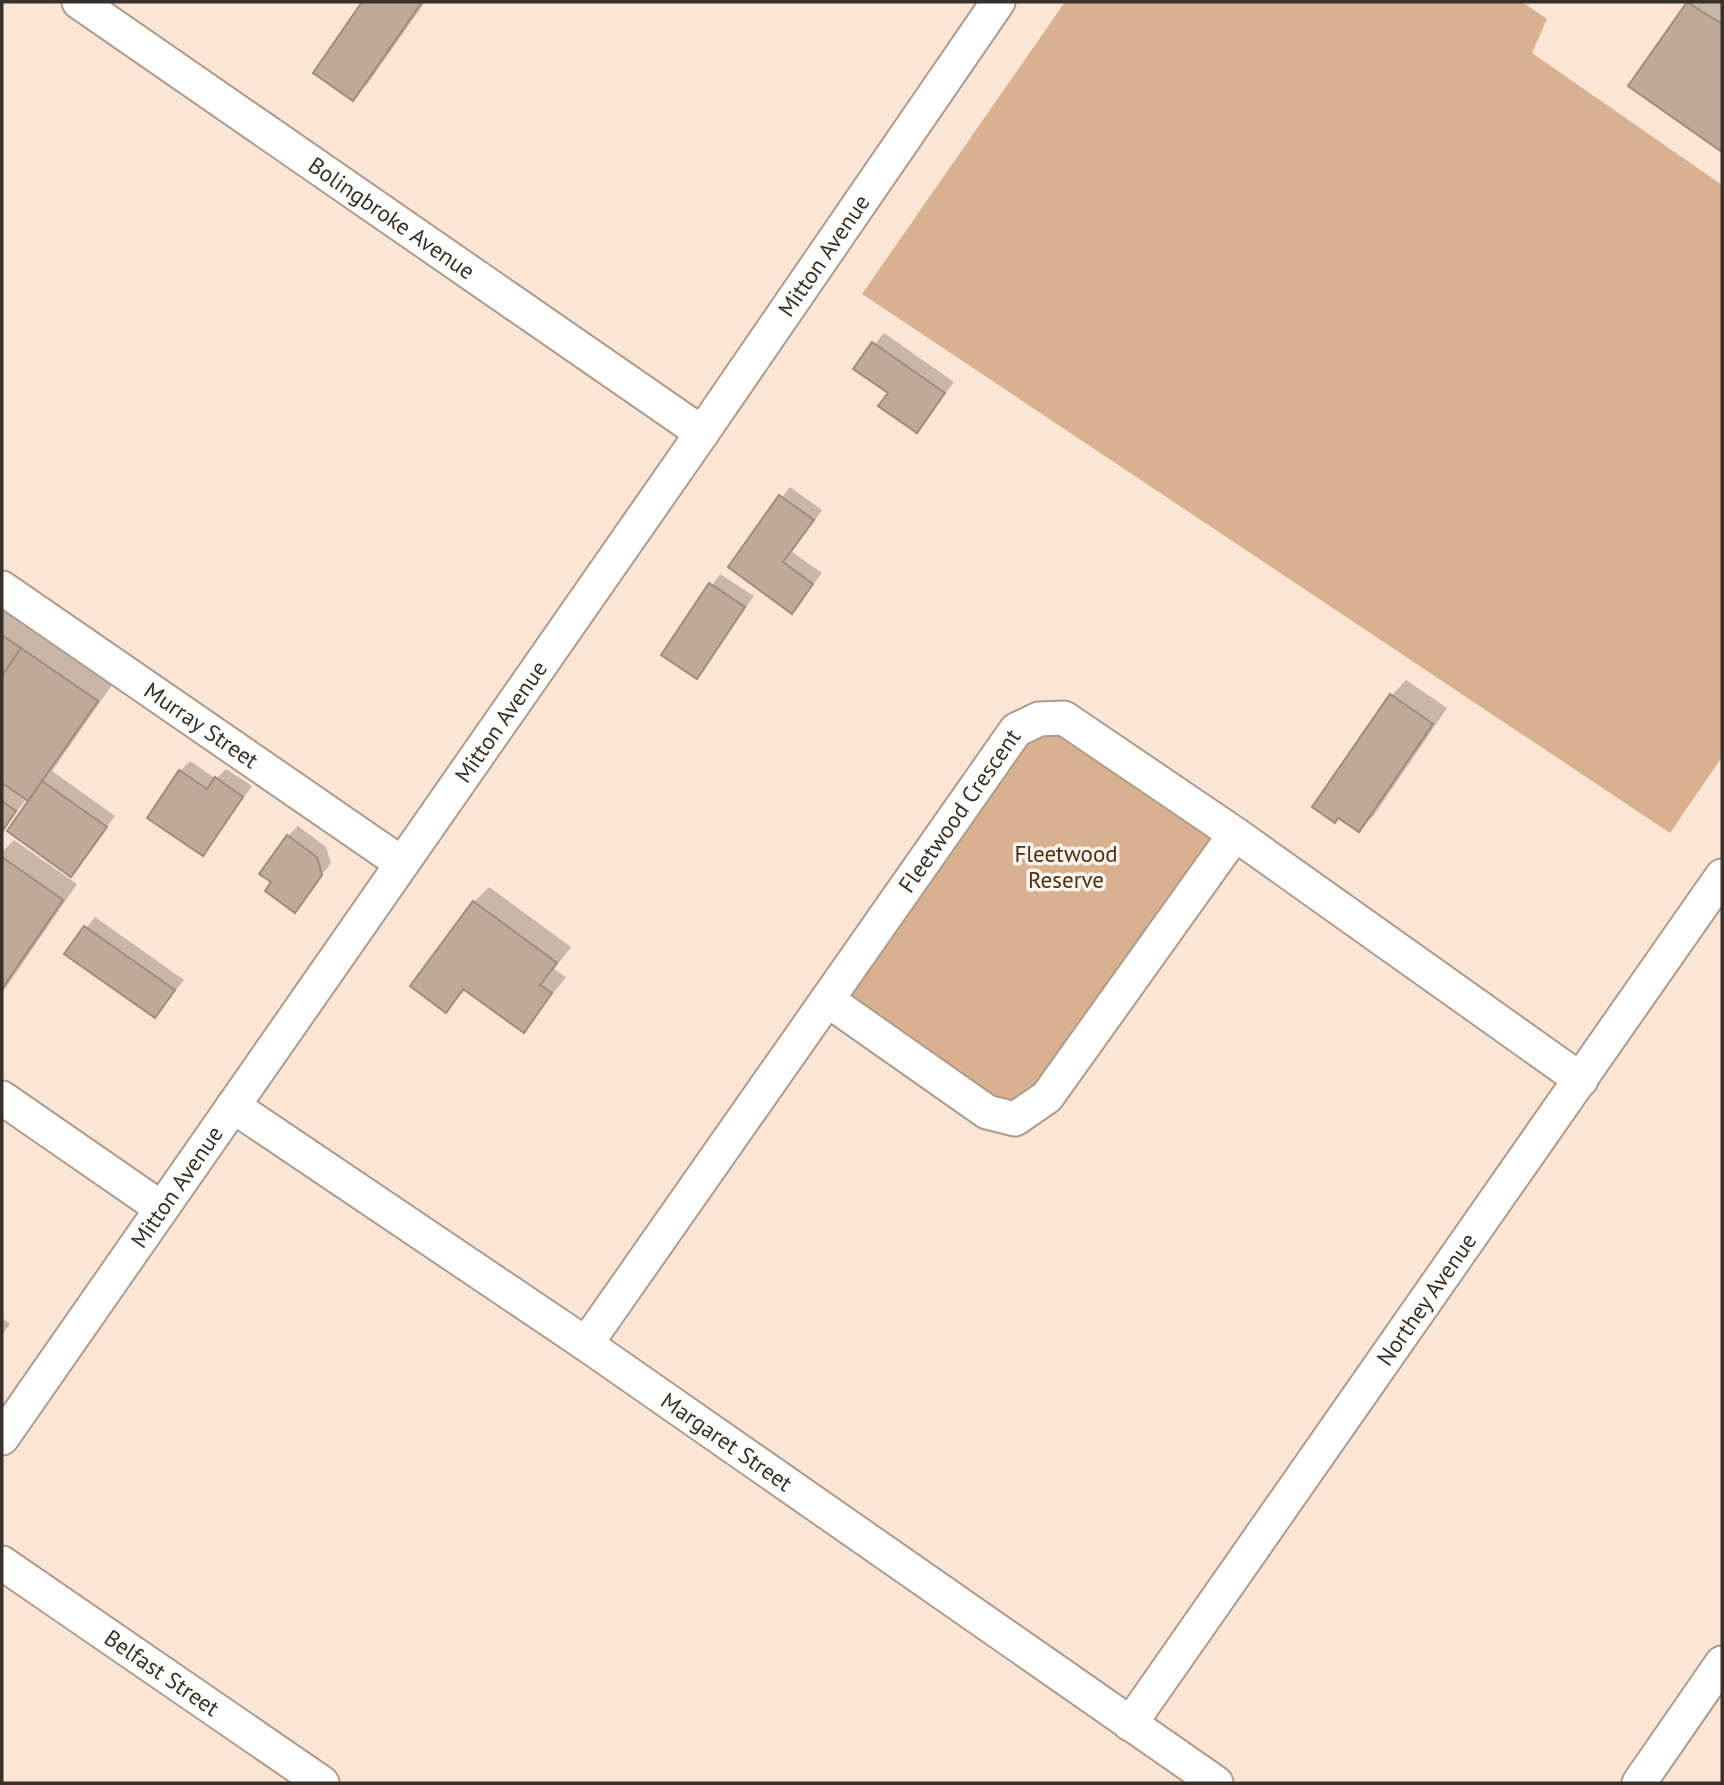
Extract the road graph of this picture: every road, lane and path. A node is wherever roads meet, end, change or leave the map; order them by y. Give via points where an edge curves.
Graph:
1 (79, 2) edge
2 (998, 2) edge
3 (702, 433) junction
4 (2, 588) edge
5 (1234, 834) junction
6 (401, 863) junction
7 (1722, 876) edge
8 (829, 1001) junction
9 (1581, 1080) junction
10 (2, 1098) edge
11 (233, 1106) junction
12 (161, 1208) junction
13 (586, 1344) junction
14 (2, 1438) edge
15 (2, 1563) edge
16 (1722, 1663) edge
17 (1130, 1724) junction
18 (322, 1783) edge
19 (1216, 1783) edge
20 (1639, 1783) edge

1 - 3 street, Bolingbroke Avenue
2 - 3 street, Mitton Avenue
3 - 6 street, Mitton Avenue
4 - 6 street, Murray Street
5 - 8 street via 1047,1097 1015,1119 986,1112
5 - 8 street, Fleetwood Crescent via 1064,718 1039,719 1016,730
5 - 9 street, Fleetwood Crescent
6 - 11 street, Mitton Avenue
7 - 9 street, Northey Avenue
8 - 13 street, Fleetwood Crescent
9 - 17 street, Northey Avenue
10 - 12 street
11 - 12 street, Mitton Avenue
11 - 13 street, Margaret Street
12 - 14 street, Mitton Avenue
13 - 17 street, Margaret Street
15 - 18 street, Belfast Street
16 - 20 street
17 - 19 street, Margaret Street

